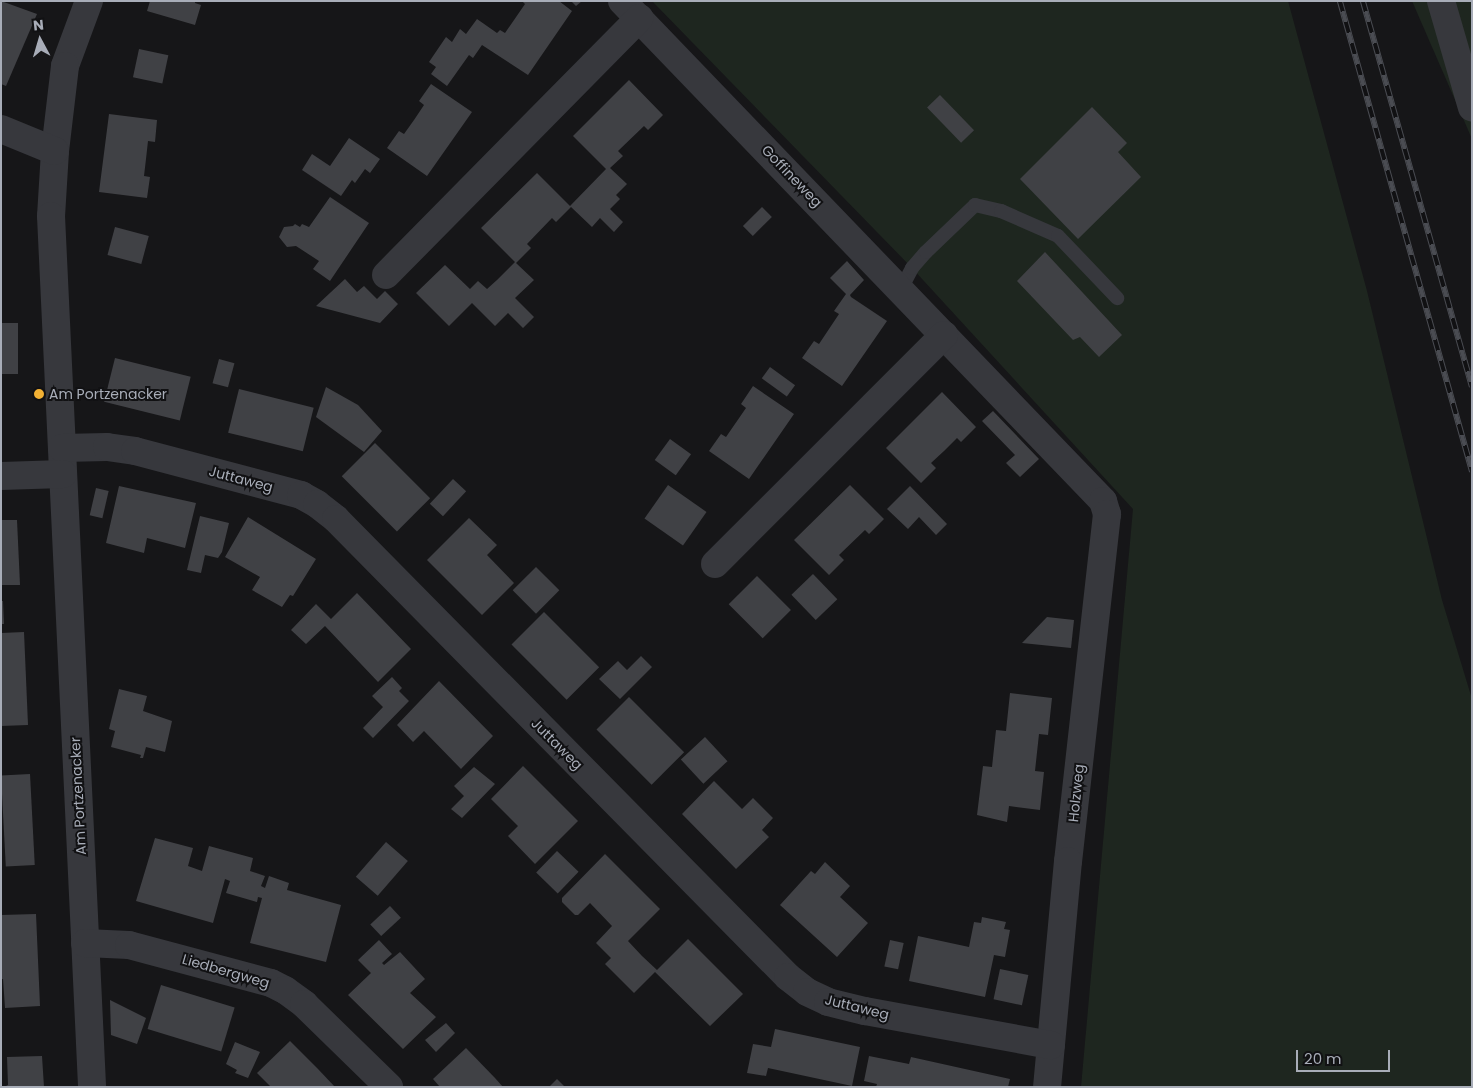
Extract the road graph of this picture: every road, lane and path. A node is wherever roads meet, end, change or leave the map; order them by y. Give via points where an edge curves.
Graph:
1 (89, 1) edge
2 (1441, 1) edge
3 (631, 9) edge
4 (1472, 108) edge
5 (1, 129) edge
6 (55, 151) junction
7 (386, 275) dead end
8 (900, 289) junction
9 (1117, 298) dead end
10 (944, 335) junction
11 (63, 461) junction
12 (1, 476) edge
13 (1103, 501) joint
14 (715, 564) dead end
15 (85, 943) junction
16 (1051, 1045) junction
17 (92, 1087) edge
18 (388, 1087) edge
19 (1048, 1087) edge

1 - 6 street, Am Portzenacker via 65,66
2 - 4 street
3 - 7 street, Goffineweg
3 - 8 street, Goffineweg
5 - 6 street
6 - 11 street, Am Portzenacker via 52,216
8 - 9 lane via 926,252 975,205 1001,210 1058,236
8 - 10 street, Goffineweg
10 - 13 street, Goffineweg
10 - 14 street
11 - 12 street, Juttaweg
11 - 15 street, Am Portzenacker
11 - 16 street, Juttaweg via 107,447 135,451 300,495 317,504 336,519 788,977 807,992 828,1002 865,1011
13 - 16 street, Holzweg via 1107,514
15 - 17 street, Am Portzenacker
15 - 18 street, Liedbergweg via 129,945 271,983 286,990
16 - 19 street, Holzweg

